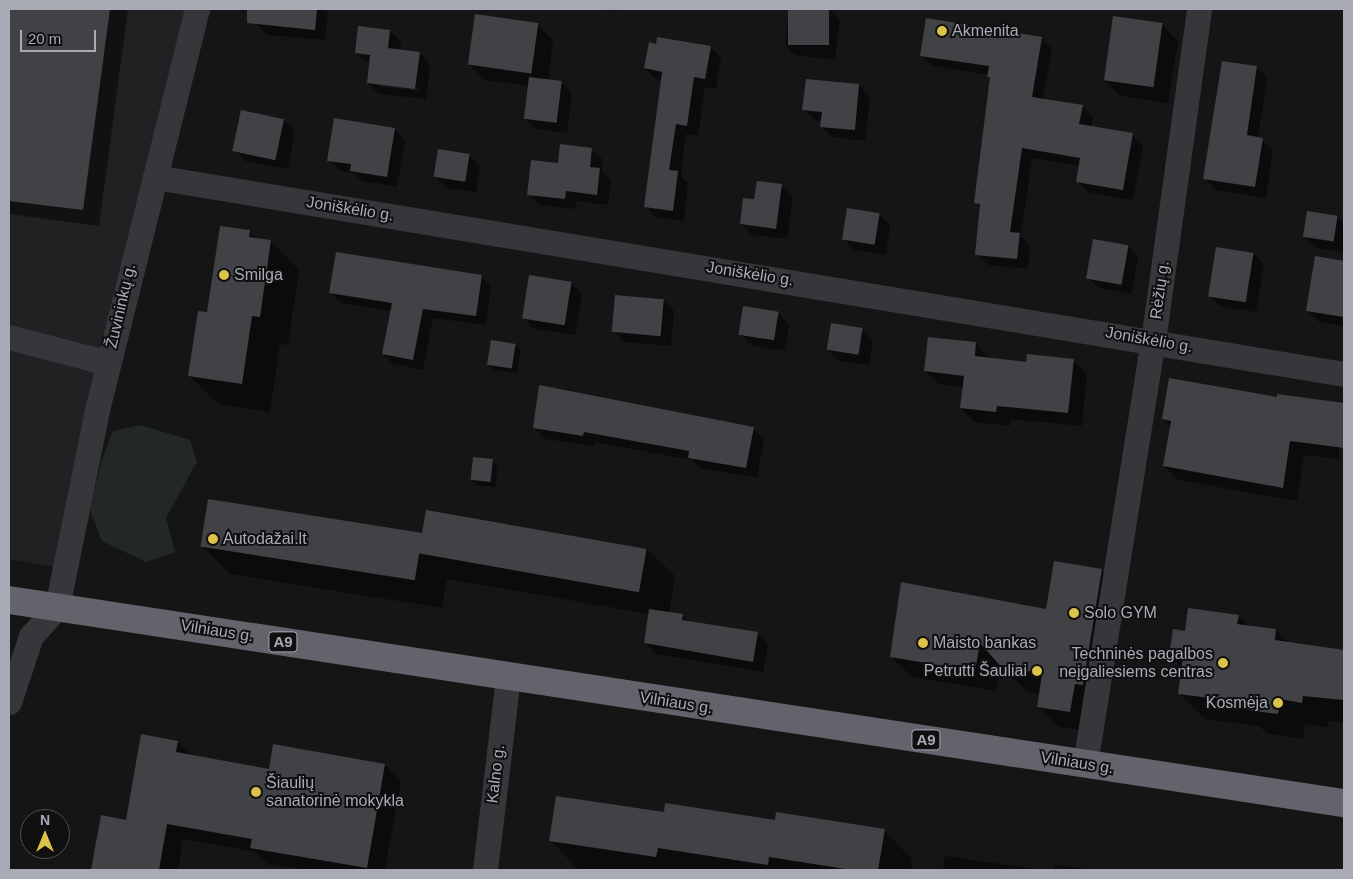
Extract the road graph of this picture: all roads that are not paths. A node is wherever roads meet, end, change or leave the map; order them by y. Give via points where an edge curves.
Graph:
1 (197, 9) edge
2 (1199, 9) edge
3 (155, 177) junction
4 (9, 337) edge
5 (1154, 341) junction
6 (108, 362) junction
7 (1344, 374) edge
8 (9, 600) edge
9 (57, 607) junction
10 (508, 677) junction
11 (9, 702) edge
12 (1085, 764) junction
13 (1344, 803) edge
14 (484, 870) edge

1 - 3 street, Žuvininkų g.
2 - 5 street, Rėžių g.
3 - 5 street, Joniškėlio g.
3 - 6 street, Žuvininkų g.
4 - 6 street
5 - 7 street, Joniškėlio g.
5 - 12 street, Rėžių g.
6 - 9 street, Žuvininkų g.
8 - 9 highway, Vilniaus g. / A9
9 - 10 highway, Vilniaus g. / A9
9 - 11 street via 31,636
10 - 12 highway, Vilniaus g. / A9
10 - 14 street, Kalno g.
12 - 13 highway, Vilniaus g. / A9

